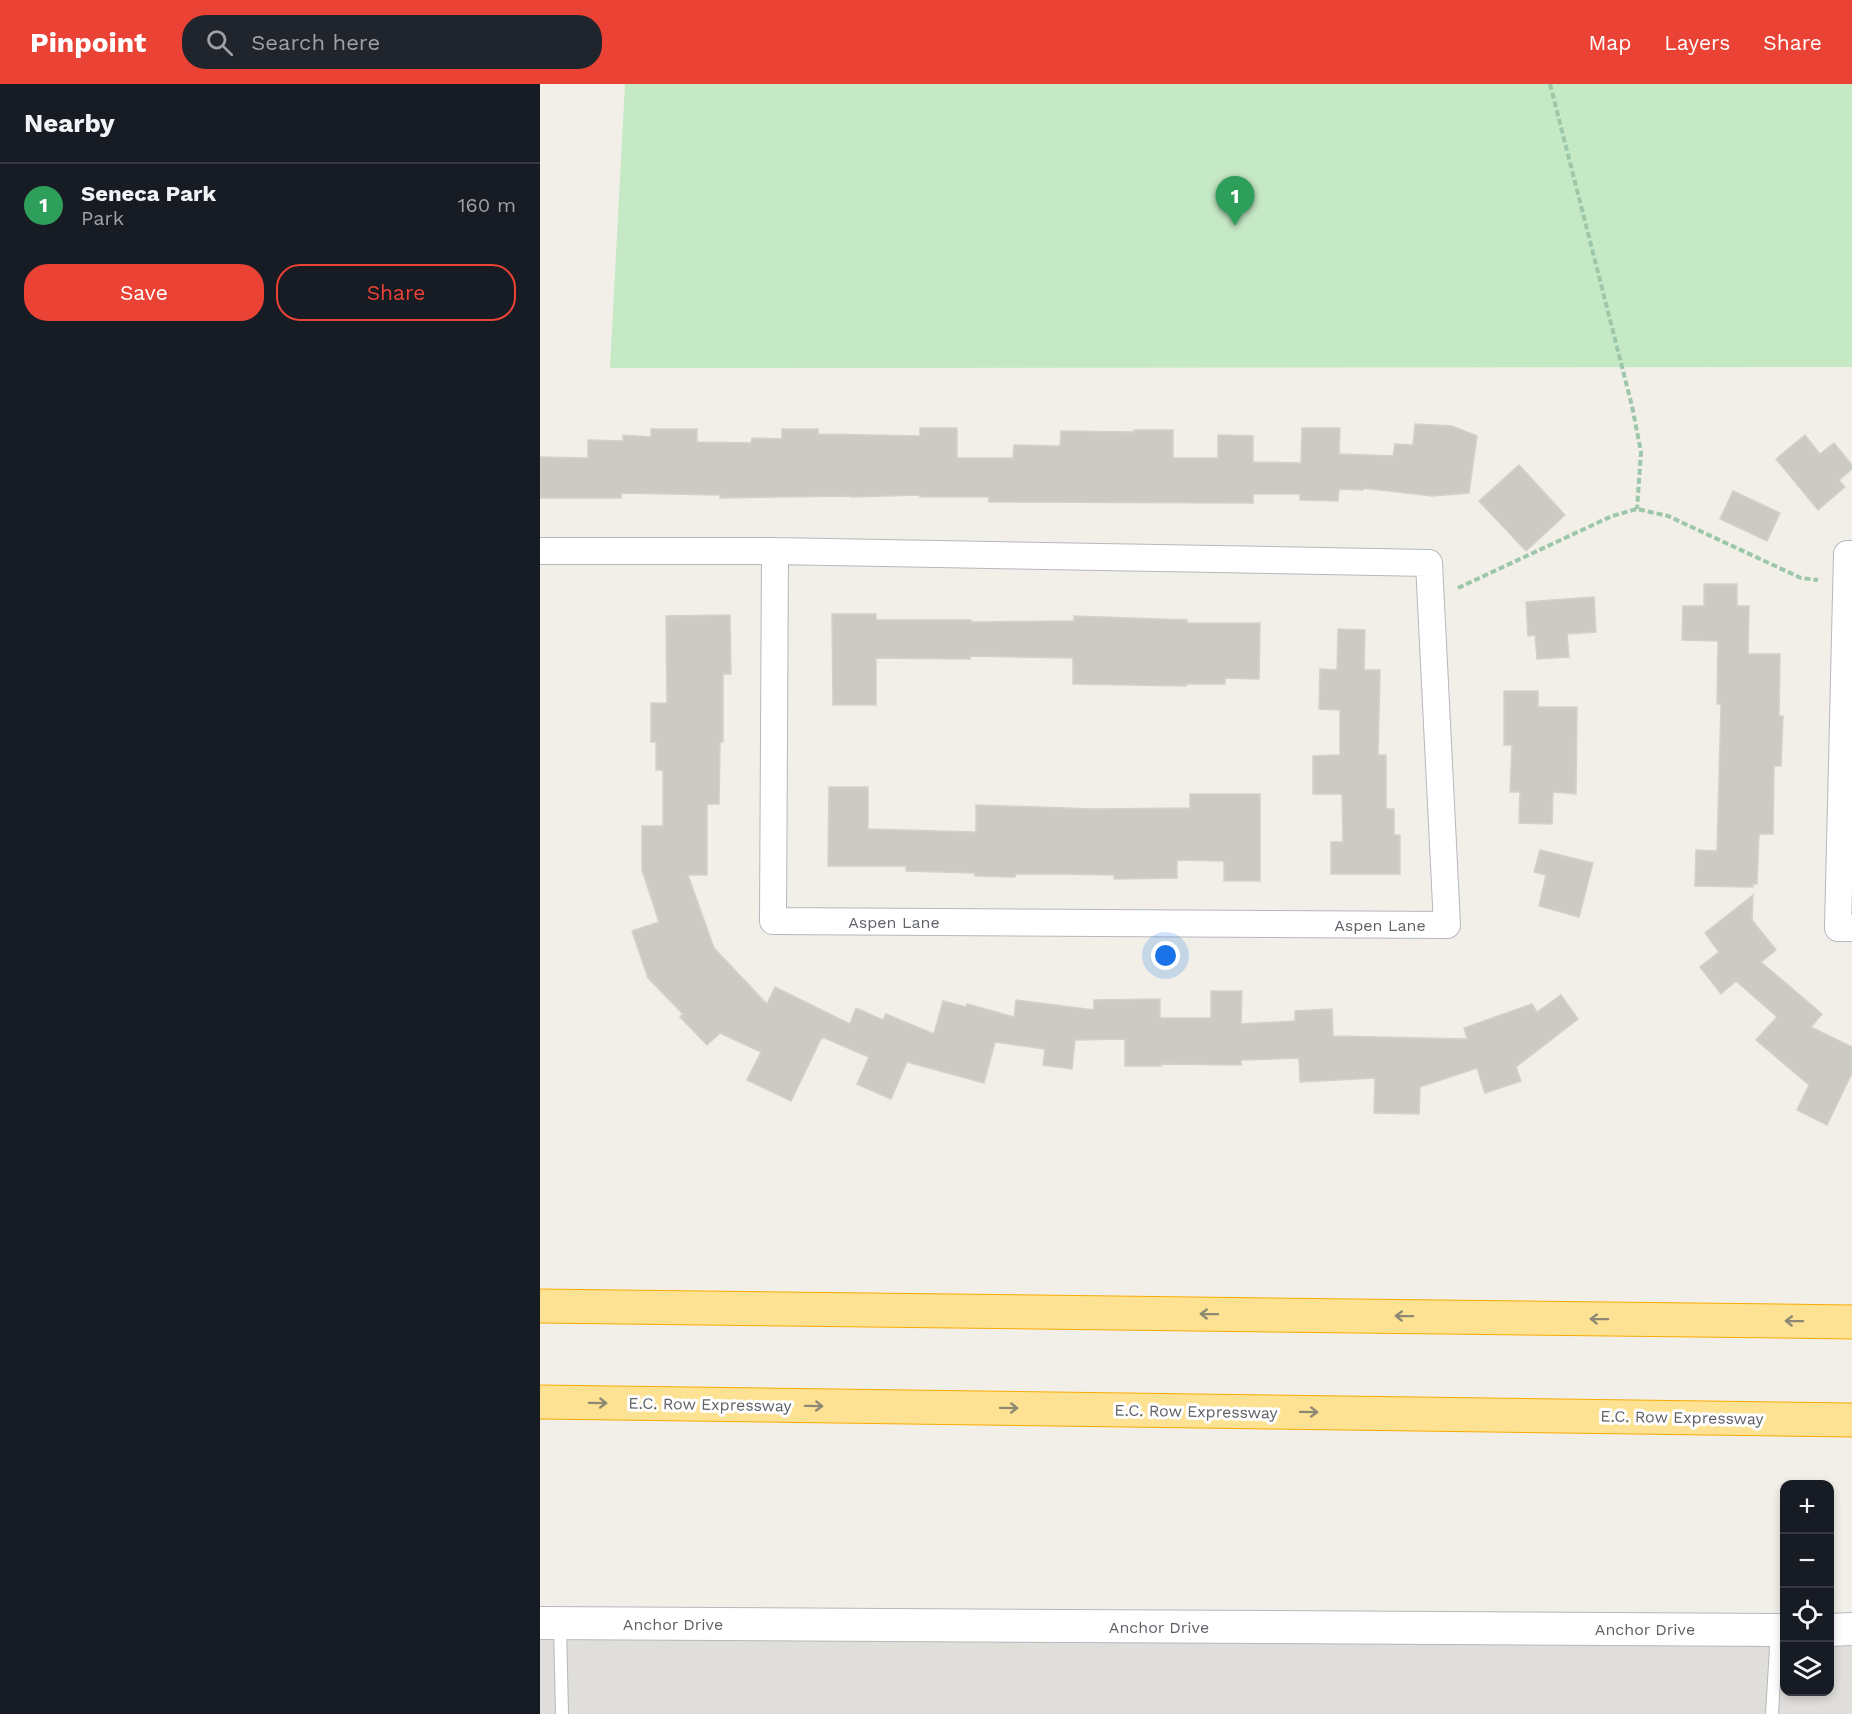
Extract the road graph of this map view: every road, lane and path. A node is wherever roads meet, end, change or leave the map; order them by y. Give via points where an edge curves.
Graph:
1 (1550, 84) edge
2 (1638, 509) junction
3 (775, 551) junction
4 (540, 552) edge
5 (1852, 554) edge
6 (1801, 578) dead end
7 (1475, 582) dead end
8 (1852, 928) edge
9 (540, 1306) edge
10 (1852, 1322) edge
11 (540, 1402) edge
12 (1852, 1420) edge
13 (550, 1623) edge
14 (1852, 1629) edge
15 (1780, 1630) edge
16 (1834, 1630) edge
17 (1780, 1639) edge
18 (562, 1714) edge
19 (1772, 1714) edge

1 - 2 path via 1632,406 1641,453
2 - 6 path via 1668,516
2 - 7 path via 1612,516
3 - 3 street, Aspen Lane via 773,921 1447,925 1430,563
3 - 4 street, Aspen Lane
5 - 8 street via 1847,554 1846,573 1838,928
10 -> 9 highway
11 -> 12 highway, E.C. Row Expressway
13 - 15 street, Anchor Drive
13 - 18 lane
14 - 16 street
17 - 19 lane

